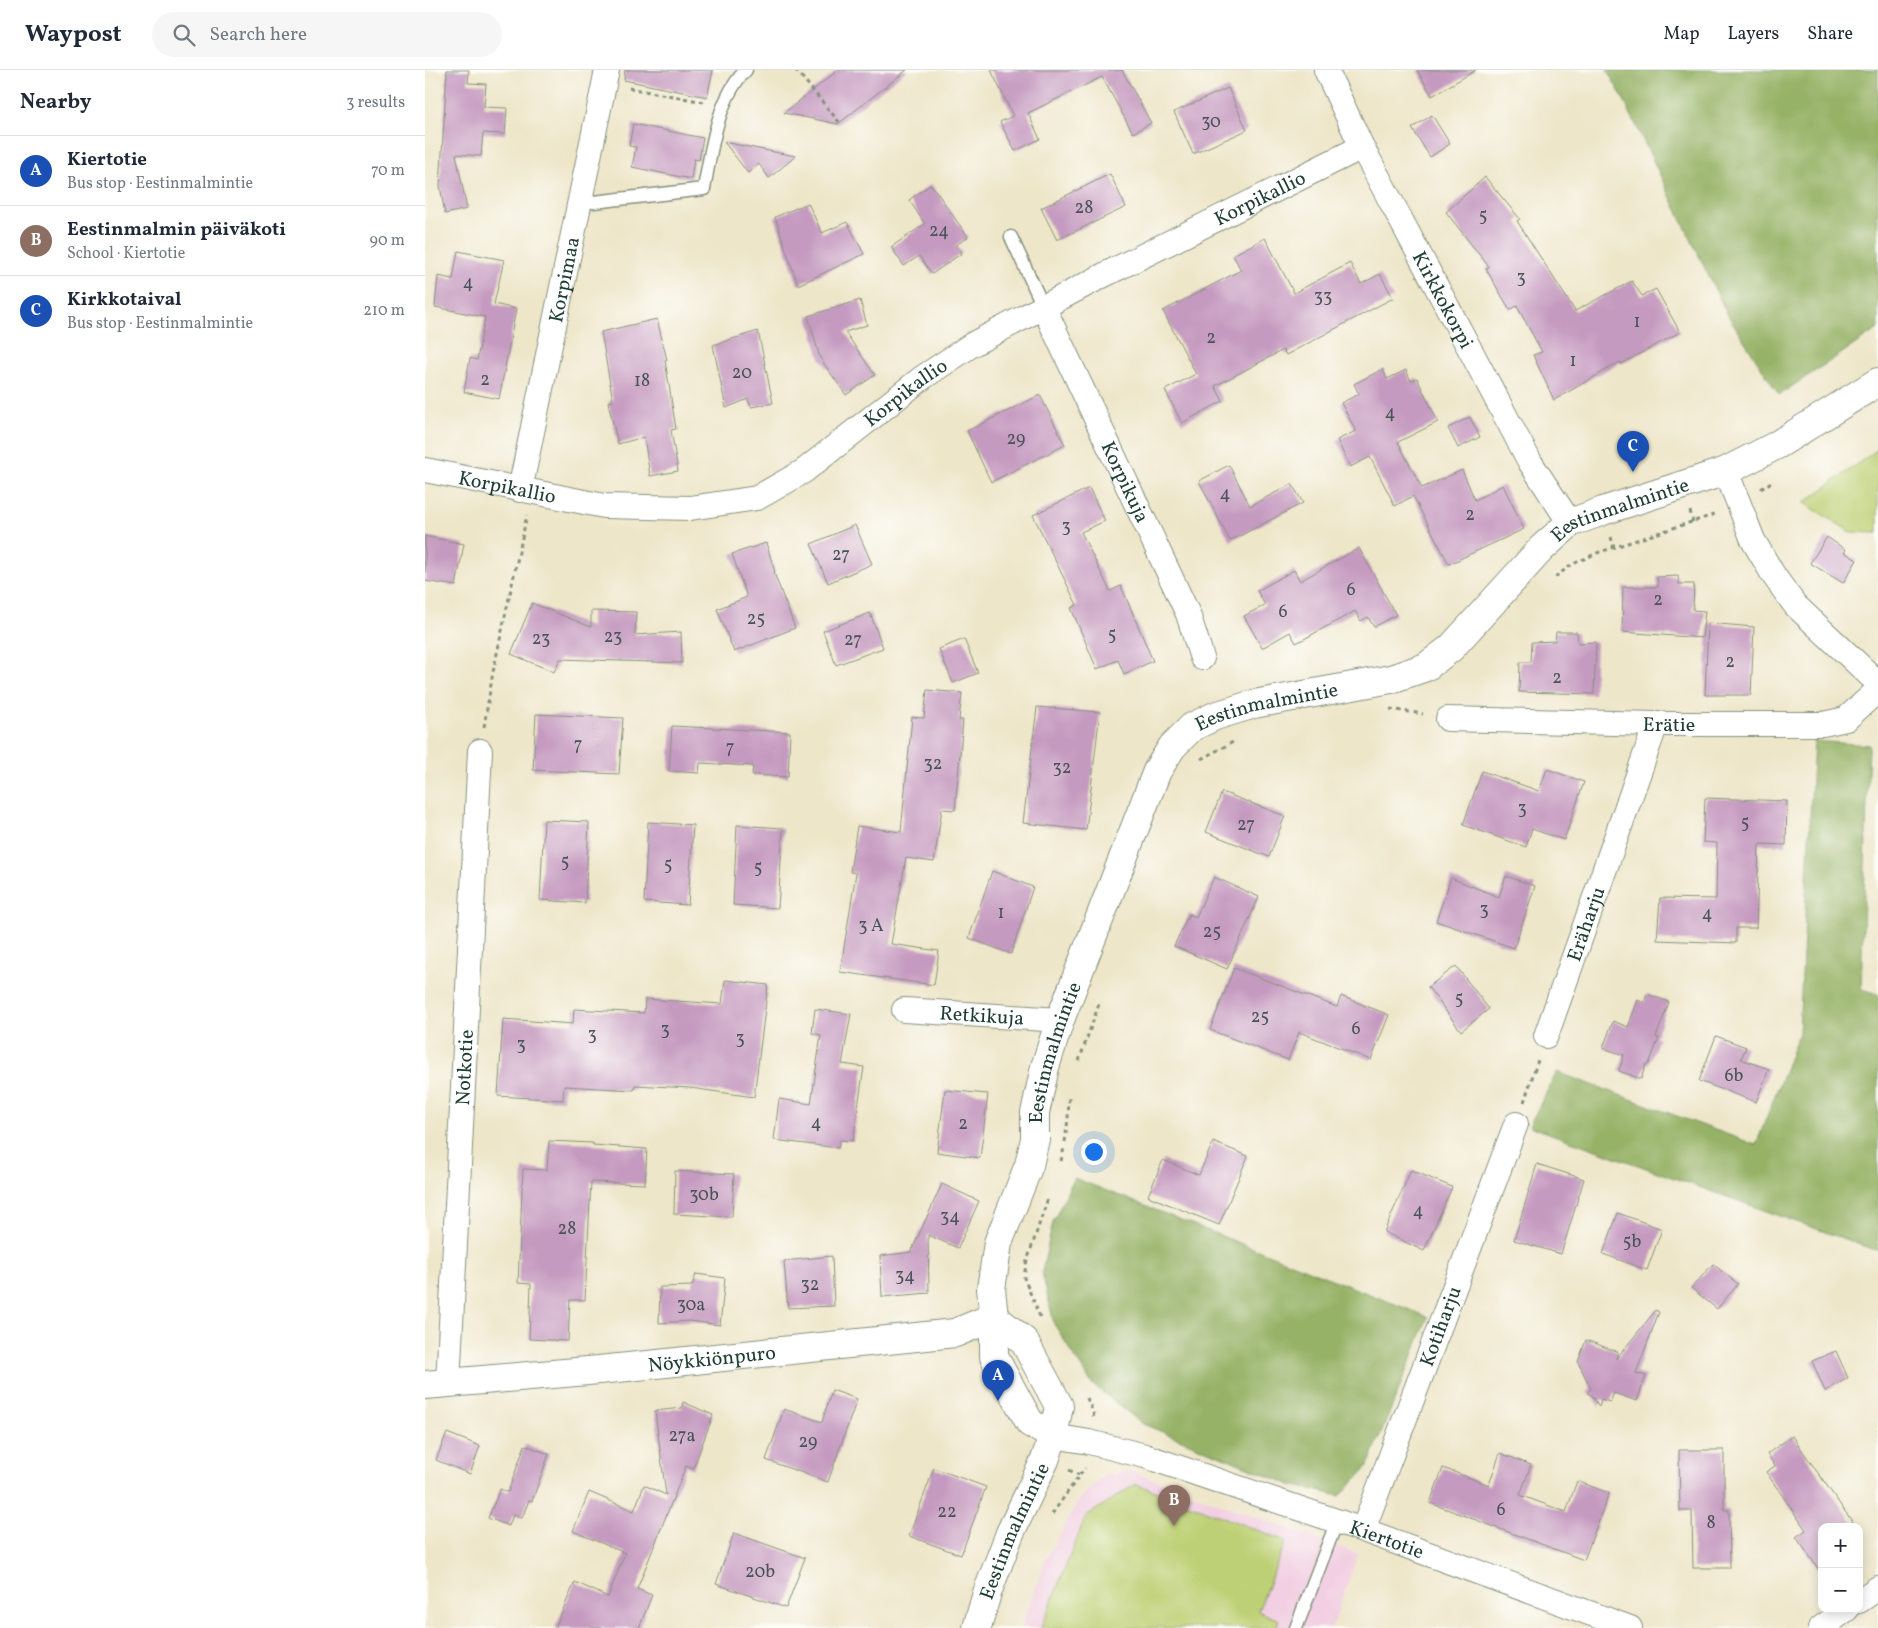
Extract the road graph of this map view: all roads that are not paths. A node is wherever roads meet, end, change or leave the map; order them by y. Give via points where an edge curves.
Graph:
1 (607, 70) edge
2 (746, 70) edge
3 (1326, 70) edge
4 (1362, 148) junction
5 (579, 201) junction
6 (1011, 237) dead end
7 (1044, 308) junction
8 (1878, 382) edge
9 (425, 470) edge
10 (1726, 471) junction
11 (526, 490) junction
12 (1570, 523) junction
13 (1202, 658) dead end
14 (1878, 683) edge
15 (1878, 690) edge
16 (1448, 719) road end
17 (1656, 724) junction
18 (480, 751) road end
19 (904, 1010) dead end
20 (1060, 1020) junction
21 (1546, 1036) road end
22 (1516, 1124) road end
23 (994, 1318) junction
24 (437, 1384) edge
25 (1049, 1448) junction
26 (1337, 1521) junction
27 (1363, 1530) junction
28 (1878, 1588) edge
29 (1863, 1598) edge
30 (1842, 1613) edge
31 (977, 1628) edge
32 (1296, 1628) edge
33 (1630, 1628) edge
34 (1821, 1628) edge

1 - 5 street, Korpimaa
2 - 5 lane via 728,96 715,130 704,190
3 - 4 street, Kirkkokorpi
4 - 7 street, Korpikallio
4 - 12 street, Kirkkokorpi via 1530,462
5 - 11 street, Korpimaa
6 - 7 lane
7 - 11 street, Korpikallio via 973,344 922,378 804,471 757,498 690,508 604,506
7 - 13 street, Korpikuja via 1188,614
8 - 10 street, Eestinmalmintie via 1777,445
9 - 11 street, Korpikallio
10 - 12 street, Eestinmalmintie
10 - 14 street via 1753,540 1774,576 1795,605
12 - 20 street, Eestinmalmintie via 1542,548 1451,648 1426,667 1391,679 1255,704 1192,727 1172,747 1157,771
15 - 17 street, Erätie via 1846,719 1823,724
16 - 17 street, Erätie
17 - 21 street, Eräharju
18 - 24 street, Notkotie
19 - 20 street, Retkikuja
20 - 23 street, Eestinmalmintie via 1035,1113 1035,1139 1029,1165 998,1243 991,1289
22 - 27 street, Kotiharju
23 - 24 street, Nöykkiönpuro via 955,1333
23 - 25 street, Eestinmalmintie via 994,1357 1030,1423
25 - 26 street, Kiertotie via 1089,1442 1145,1456
25 - 31 street, Eestinmalmintie via 1010,1533
26 - 27 street, Kiertotie
26 - 32 lane
27 - 33 street, Kiertotie
28 - 29 street
30 - 34 street

